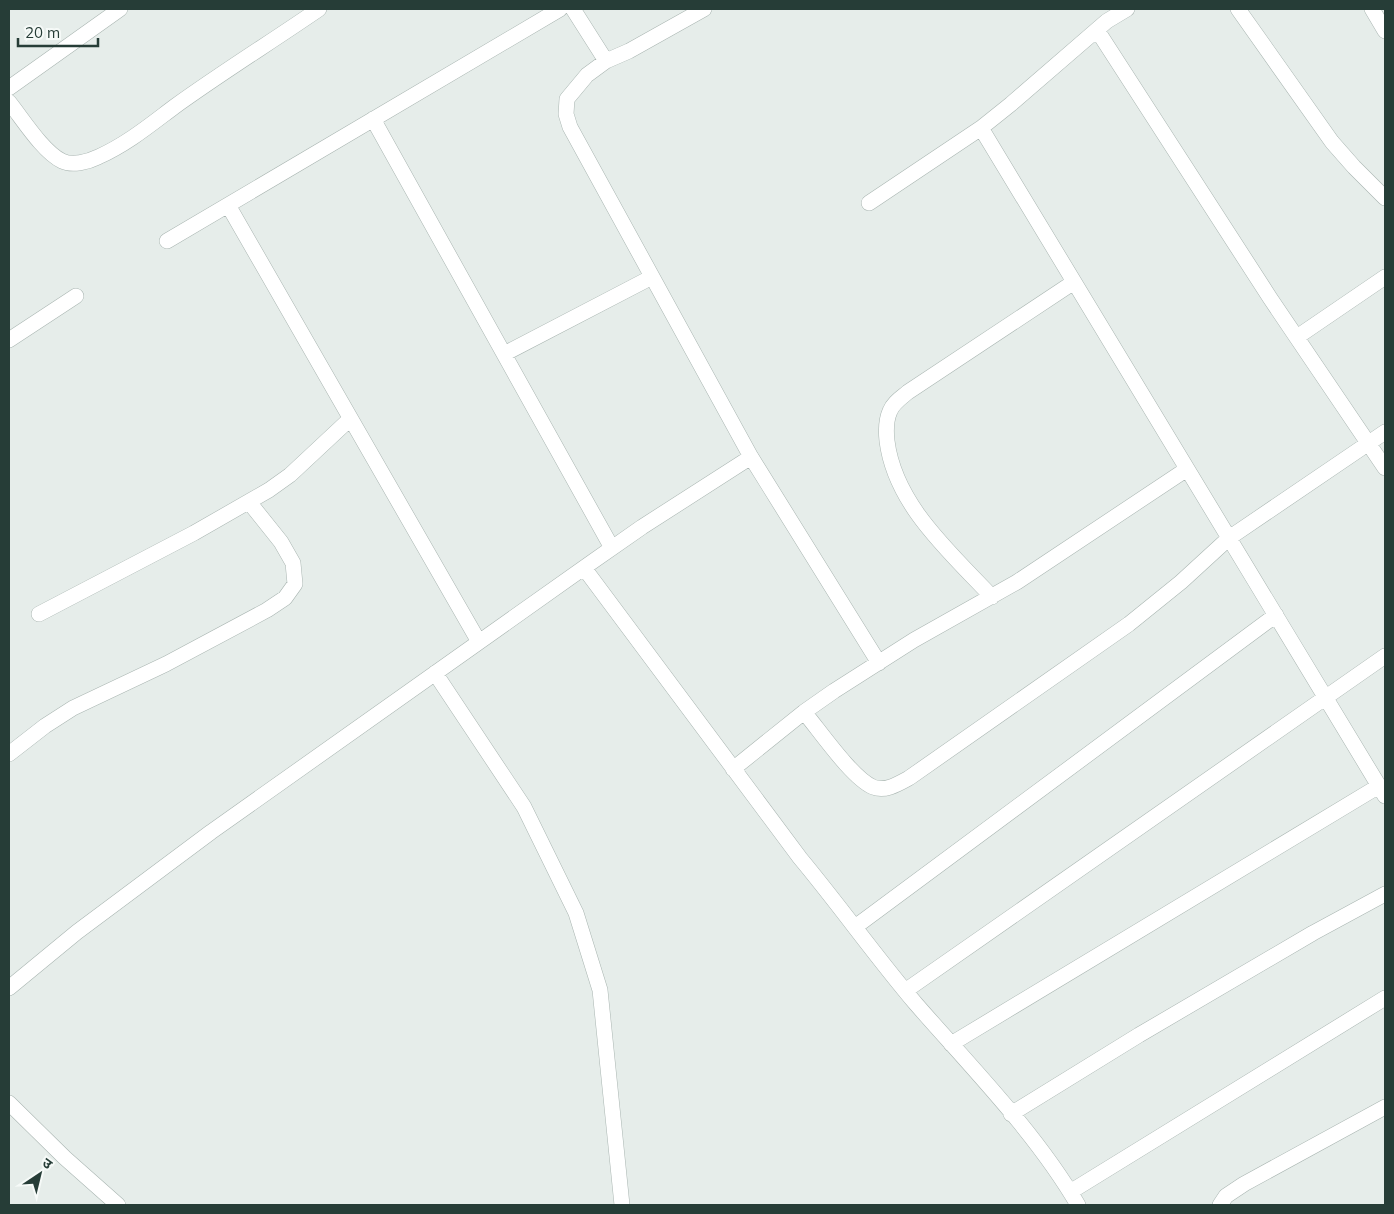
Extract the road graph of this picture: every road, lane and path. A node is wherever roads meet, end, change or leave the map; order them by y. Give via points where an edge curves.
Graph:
1 (120, 9) edge
2 (319, 9) edge
3 (560, 9) edge
4 (573, 9) edge
5 (704, 9) edge
6 (1127, 9) edge
7 (1238, 9) edge
8 (1097, 30) junction
9 (606, 61) junction
10 (9, 88) edge
11 (9, 102) edge
12 (373, 119) junction
13 (981, 128) junction
14 (1385, 198) edge
15 (870, 203) dead end
16 (228, 205) junction
17 (167, 241) dead end
18 (1385, 276) edge
19 (652, 277) junction
20 (1074, 282) junction
21 (76, 296) dead end
22 (1297, 337) junction
23 (9, 340) edge
24 (504, 354) junction
25 (350, 419) junction
26 (1385, 432) edge
27 (1368, 443) junction
28 (751, 457) junction
29 (1385, 468) edge
30 (1187, 469) junction
31 (249, 502) junction
32 (1229, 538) junction
33 (612, 548) junction
34 (584, 568) junction
35 (992, 597) junction
36 (40, 614) dead end
37 (1276, 615) junction
38 (479, 642) junction
39 (1385, 656) edge
40 (878, 663) junction
41 (435, 673) junction
42 (1326, 697) junction
43 (804, 712) junction
44 (9, 754) edge
45 (733, 769) junction
46 (1382, 791) edge
47 (1385, 894) edge
48 (855, 926) junction
49 (9, 988) edge
50 (905, 991) junction
51 (1385, 998) edge
52 (950, 1044) junction
53 (9, 1103) edge
54 (1385, 1107) edge
55 (1011, 1114) junction
56 (1070, 1192) junction
57 (118, 1205) edge
58 (622, 1205) edge
59 (1078, 1205) edge
60 (1220, 1205) edge

1 - 10 street
2 - 11 street via 150,127 97,158 78,163 62,162 47,151
3 - 12 street
4 - 9 street
5 - 9 street via 629,52
6 - 8 street
7 - 14 street via 1332,142
8 - 13 street
8 - 22 street
9 - 19 street via 574,88 567,99 566,114 570,127
12 - 16 street
12 - 24 street
13 - 15 street
13 - 20 street
16 - 17 street
16 - 25 street
18 - 22 street
19 - 24 street
19 - 28 street
20 - 30 street
20 - 35 street via 908,392 889,412 886,431 889,456 908,501 932,533
21 - 23 street
22 - 27 street
24 - 33 street
25 - 31 street via 290,475
25 - 38 street
26 - 27 street
27 - 29 street
27 - 32 street
28 - 33 street
28 - 40 street
30 - 32 street
30 - 35 street
31 - 36 street
31 - 44 street via 281,542 293,563 295,584 286,598 166,664 73,708
32 - 37 street
32 - 43 street via 1129,624 934,762 887,788 873,787 852,771
33 - 34 street
34 - 38 street
34 - 45 street
35 - 40 street
37 - 42 street
37 - 48 street
38 - 41 street
39 - 42 street
40 - 43 street
41 - 49 street via 203,838 77,932
41 - 58 street via 524,807 576,913 600,990
42 - 46 street
42 - 50 street
43 - 45 street
45 - 48 street
46 - 52 street
47 - 55 street via 1170,1016
48 - 50 street
50 - 52 street
51 - 56 street
52 - 55 street
53 - 57 street
54 - 60 street via 1244,1184 1226,1196
55 - 56 street
56 - 59 street

